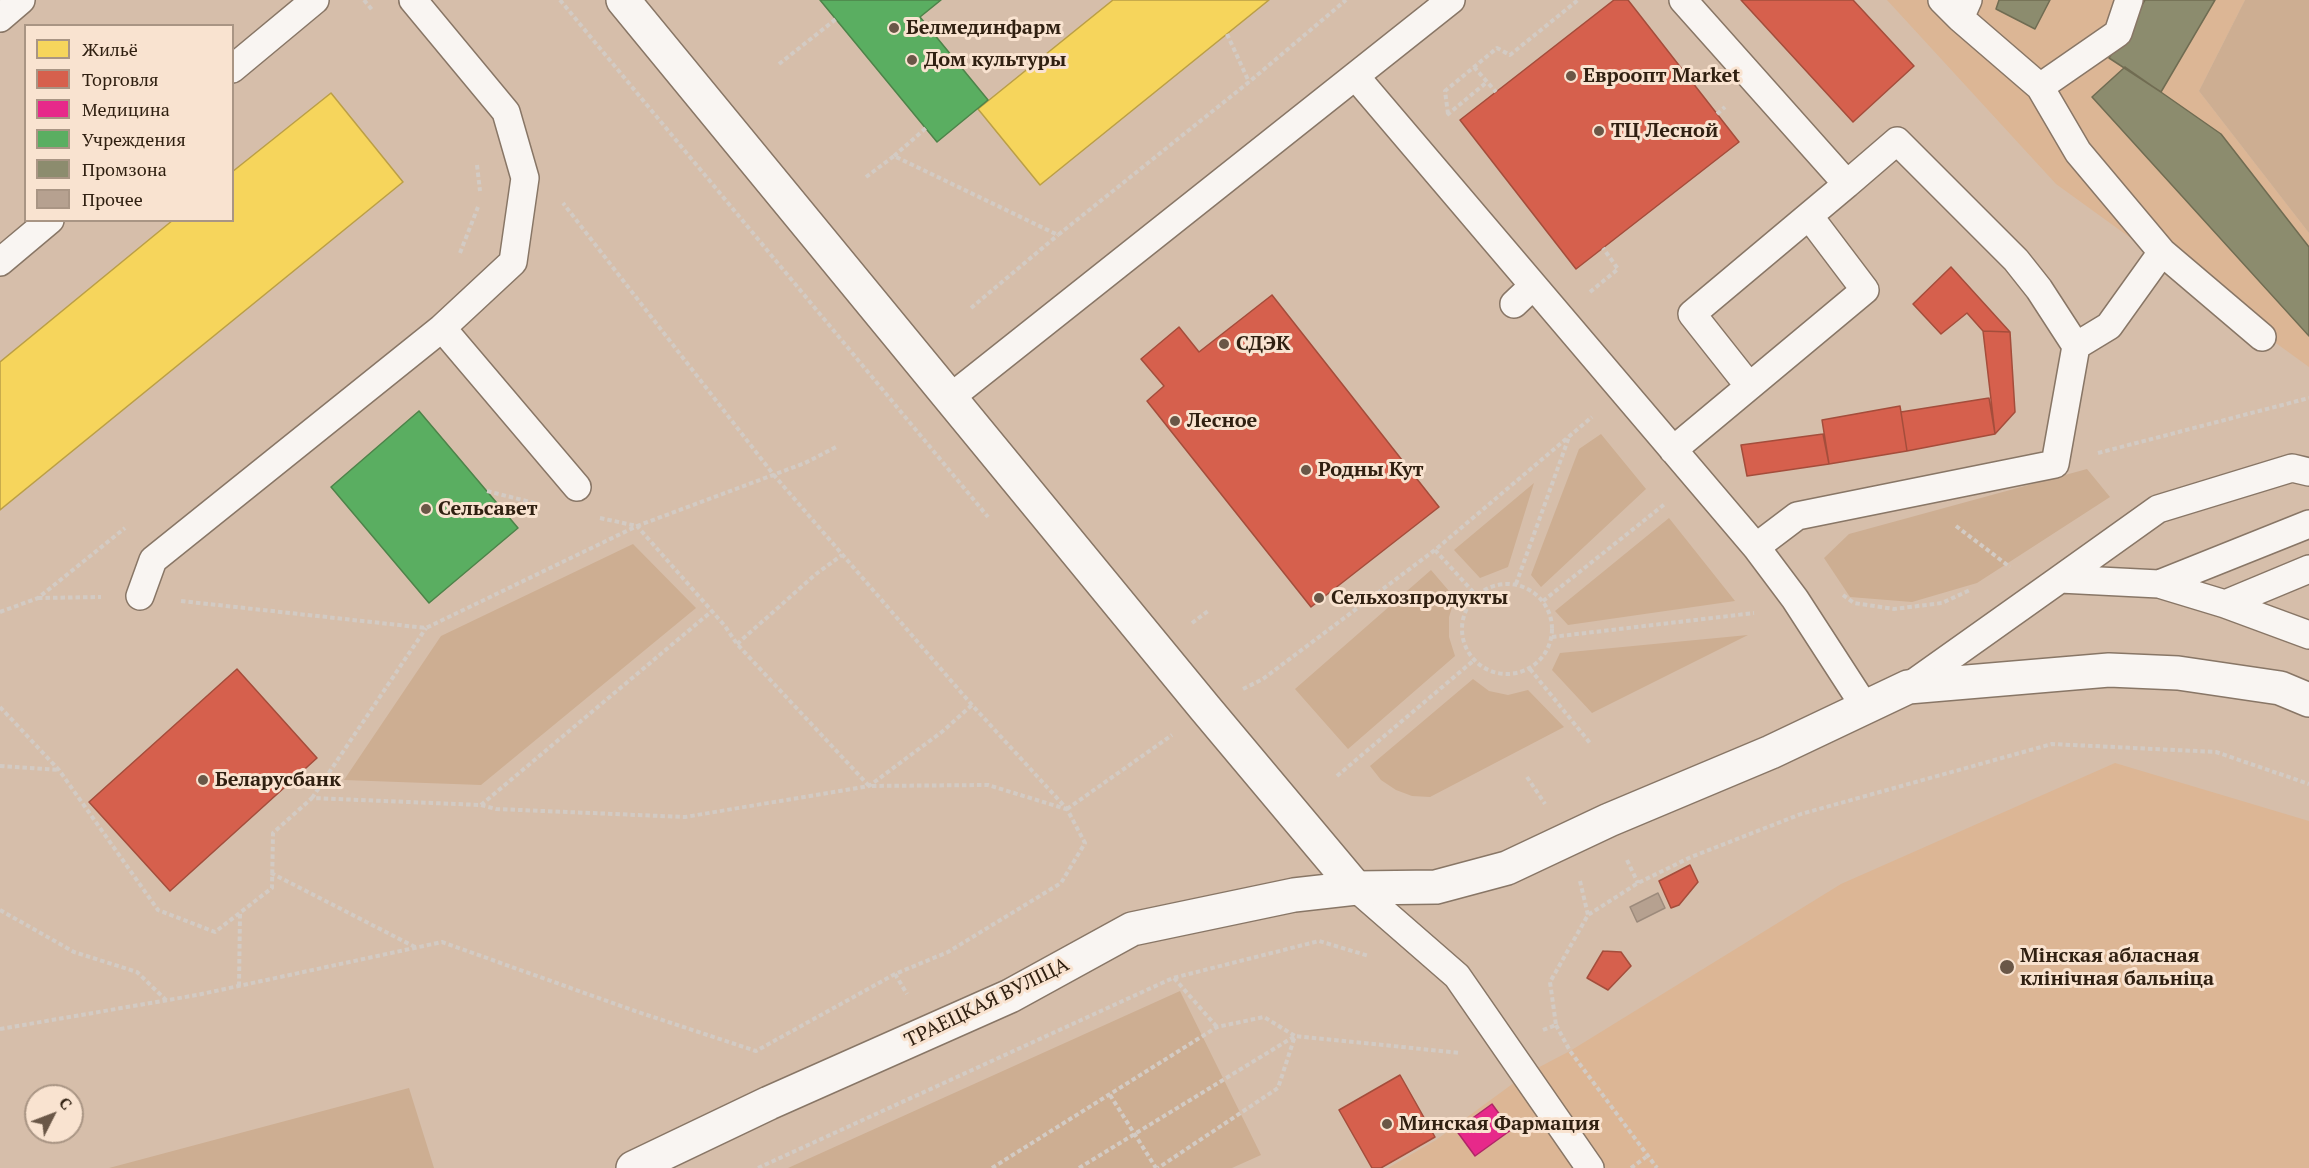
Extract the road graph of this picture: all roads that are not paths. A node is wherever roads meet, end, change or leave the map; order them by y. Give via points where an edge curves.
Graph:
1 (21, 0) edge
2 (315, 0) edge
3 (413, 0) edge
4 (623, 0) edge
5 (1451, 0) edge
6 (1683, 0) edge
7 (2129, 0) edge
8 (1957, 6) edge
9 (0, 18) edge
10 (234, 67) edge
11 (1356, 77) junction
12 (2040, 87) junction
13 (1847, 184) junction
14 (1809, 216) junction
15 (48, 222) edge
16 (2162, 252) junction
17 (0, 262) edge
18 (1533, 286) junction
19 (1514, 304) dead end
20 (442, 328) junction
21 (2262, 337) dead end
22 (2076, 346) junction
23 (1749, 386) junction
24 (951, 398) junction
25 (1673, 450) junction
26 (2309, 472) edge
27 (577, 487) dead end
28 (2309, 524) edge
29 (1756, 547) junction
30 (2309, 569) edge
31 (2060, 579) junction
32 (2159, 584) junction
33 (140, 596) road end
34 (2225, 604) junction
35 (2305, 630) edge
36 (1908, 687) junction
37 (2309, 700) edge
38 (1865, 707) junction
39 (1356, 888) junction
40 (633, 1168) edge
41 (1590, 1168) edge

1 - 9 lane
2 - 10 lane
3 - 20 lane via 506,112 525,178 513,262
4 - 24 street
5 - 11 lane
6 - 13 lane
7 - 12 lane via 2118,33
8 - 12 lane
11 - 18 lane
11 - 24 lane
12 - 16 lane via 2078,152
13 - 14 lane
13 - 22 lane via 1897,141 2016,260
14 - 23 lane via 1865,290
14 - 23 lane via 1692,314
15 - 17 lane
16 - 21 lane
16 - 22 lane via 2109,326
18 - 19 lane
18 - 25 lane
20 - 27 lane
20 - 33 lane via 153,560
22 - 29 lane via 2055,464 1797,516
23 - 25 lane
24 - 39 street
25 - 29 lane
26 - 31 lane via 2292,468 2158,508
28 - 32 lane
29 - 38 lane
30 - 34 lane
31 - 32 lane
31 - 36 lane
32 - 34 lane
34 - 35 lane
36 - 37 street via 2120,671 2178,673 2280,688
36 - 38 street, ТРАЕЦКАЯ ВУЛІЦА
38 - 39 street, ТРАЕЦКАЯ ВУЛІЦА via 1507,868 1436,887
39 - 40 street, ТРАЕЦКАЯ ВУЛІЦА via 1294,895 1132,929 1010,996 769,1102
39 - 41 lane via 1457,976

